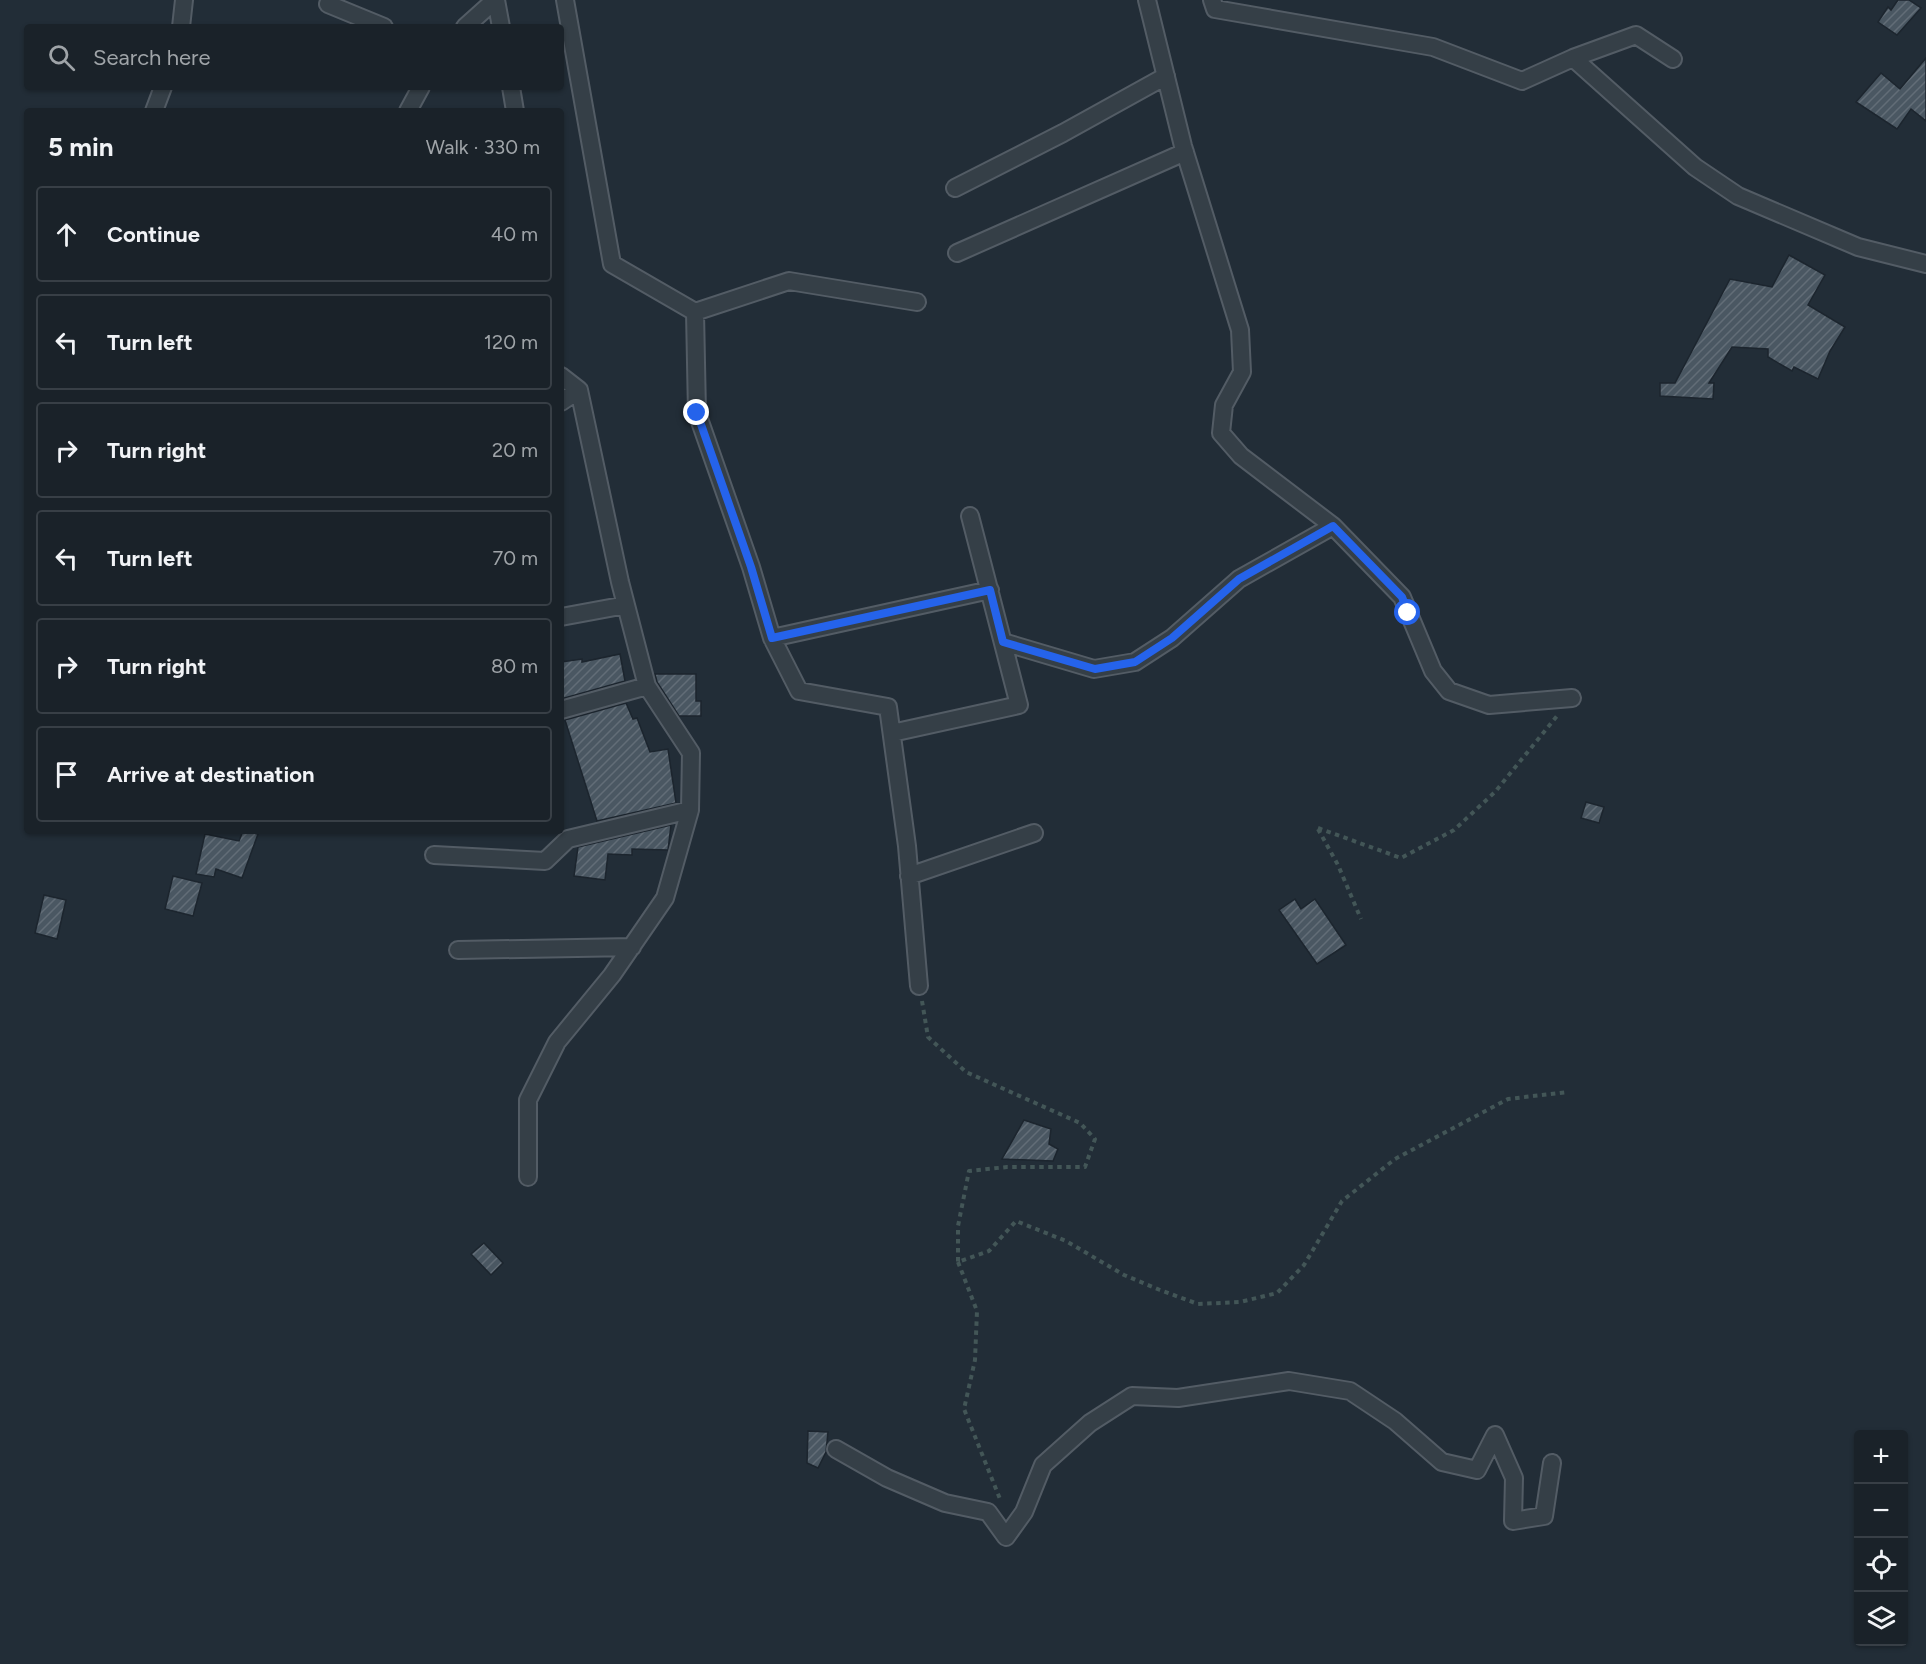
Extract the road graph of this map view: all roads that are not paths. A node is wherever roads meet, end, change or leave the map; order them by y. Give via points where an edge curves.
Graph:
1 (184, 0) edge
2 (496, 0) edge
3 (565, 0) edge
4 (1147, 0) edge
5 (1212, 0) edge
6 (328, 4) dead end
7 (181, 24) edge
8 (377, 24) edge
9 (468, 24) edge
10 (500, 24) edge
11 (1573, 58) junction
12 (1673, 59) dead end
13 (1166, 76) junction
14 (162, 90) edge
15 (419, 90) edge
16 (512, 90) edge
17 (155, 108) edge
18 (410, 108) edge
19 (514, 108) edge
20 (1185, 152) junction
21 (954, 188) dead end
22 (957, 253) dead end
23 (1926, 264) edge
24 (916, 302) dead end
25 (695, 312) junction
26 (564, 378) edge
27 (579, 390) junction
28 (564, 400) edge
29 (970, 516) dead end
30 (1333, 526) junction
31 (990, 590) junction
32 (626, 605) junction
33 (564, 616) edge
34 (772, 638) junction
35 (1003, 642) junction
36 (647, 686) junction
37 (1572, 698) road end
38 (564, 709) edge
39 (892, 733) junction
40 (690, 810) junction
41 (1034, 833) dead end
42 (434, 855) dead end
43 (909, 876) junction
44 (632, 946) junction
45 (458, 950) dead end
46 (919, 986) road end
47 (528, 1177) dead end
48 (836, 1449) dead end
49 (1552, 1463) dead end

1 - 7 street
2 - 9 street
2 - 10 street
3 - 25 street via 612,264
4 - 13 street
5 - 11 street via 1215,9 1433,47 1522,81
6 - 8 street
11 - 12 street via 1636,35
11 - 23 street via 1695,167 1738,196 1858,247
13 - 20 street
13 - 21 street
14 - 17 street
15 - 18 street
16 - 19 street
20 - 22 street
20 - 30 street via 1240,330 1242,372 1224,405 1221,433 1241,456
24 - 25 street via 789,281
25 - 34 street via 697,413
26 - 27 street
27 - 28 street
27 - 32 street
29 - 31 street
30 - 35 street via 1239,579 1172,638 1135,662 1095,669
30 - 37 street via 1402,597 1433,671 1449,690 1490,705
31 - 34 street
31 - 35 street
32 - 33 street
32 - 36 street
34 - 39 street via 799,691 888,707
35 - 39 street via 1019,705
36 - 38 street
36 - 40 street via 692,753
39 - 43 street
40 - 42 street via 568,839 544,861
40 - 44 street via 664,898
41 - 43 street
43 - 46 street
44 - 45 street
44 - 47 street via 557,1042 528,1100
48 - 49 street via 887,1478 945,1503 987,1512 1006,1537 1024,1512 1043,1465 1090,1423 1132,1396 1178,1398 1289,1381 1350,1391 1395,1421 1442,1462 1477,1470 1495,1435 1514,1478 1513,1521 1544,1516

